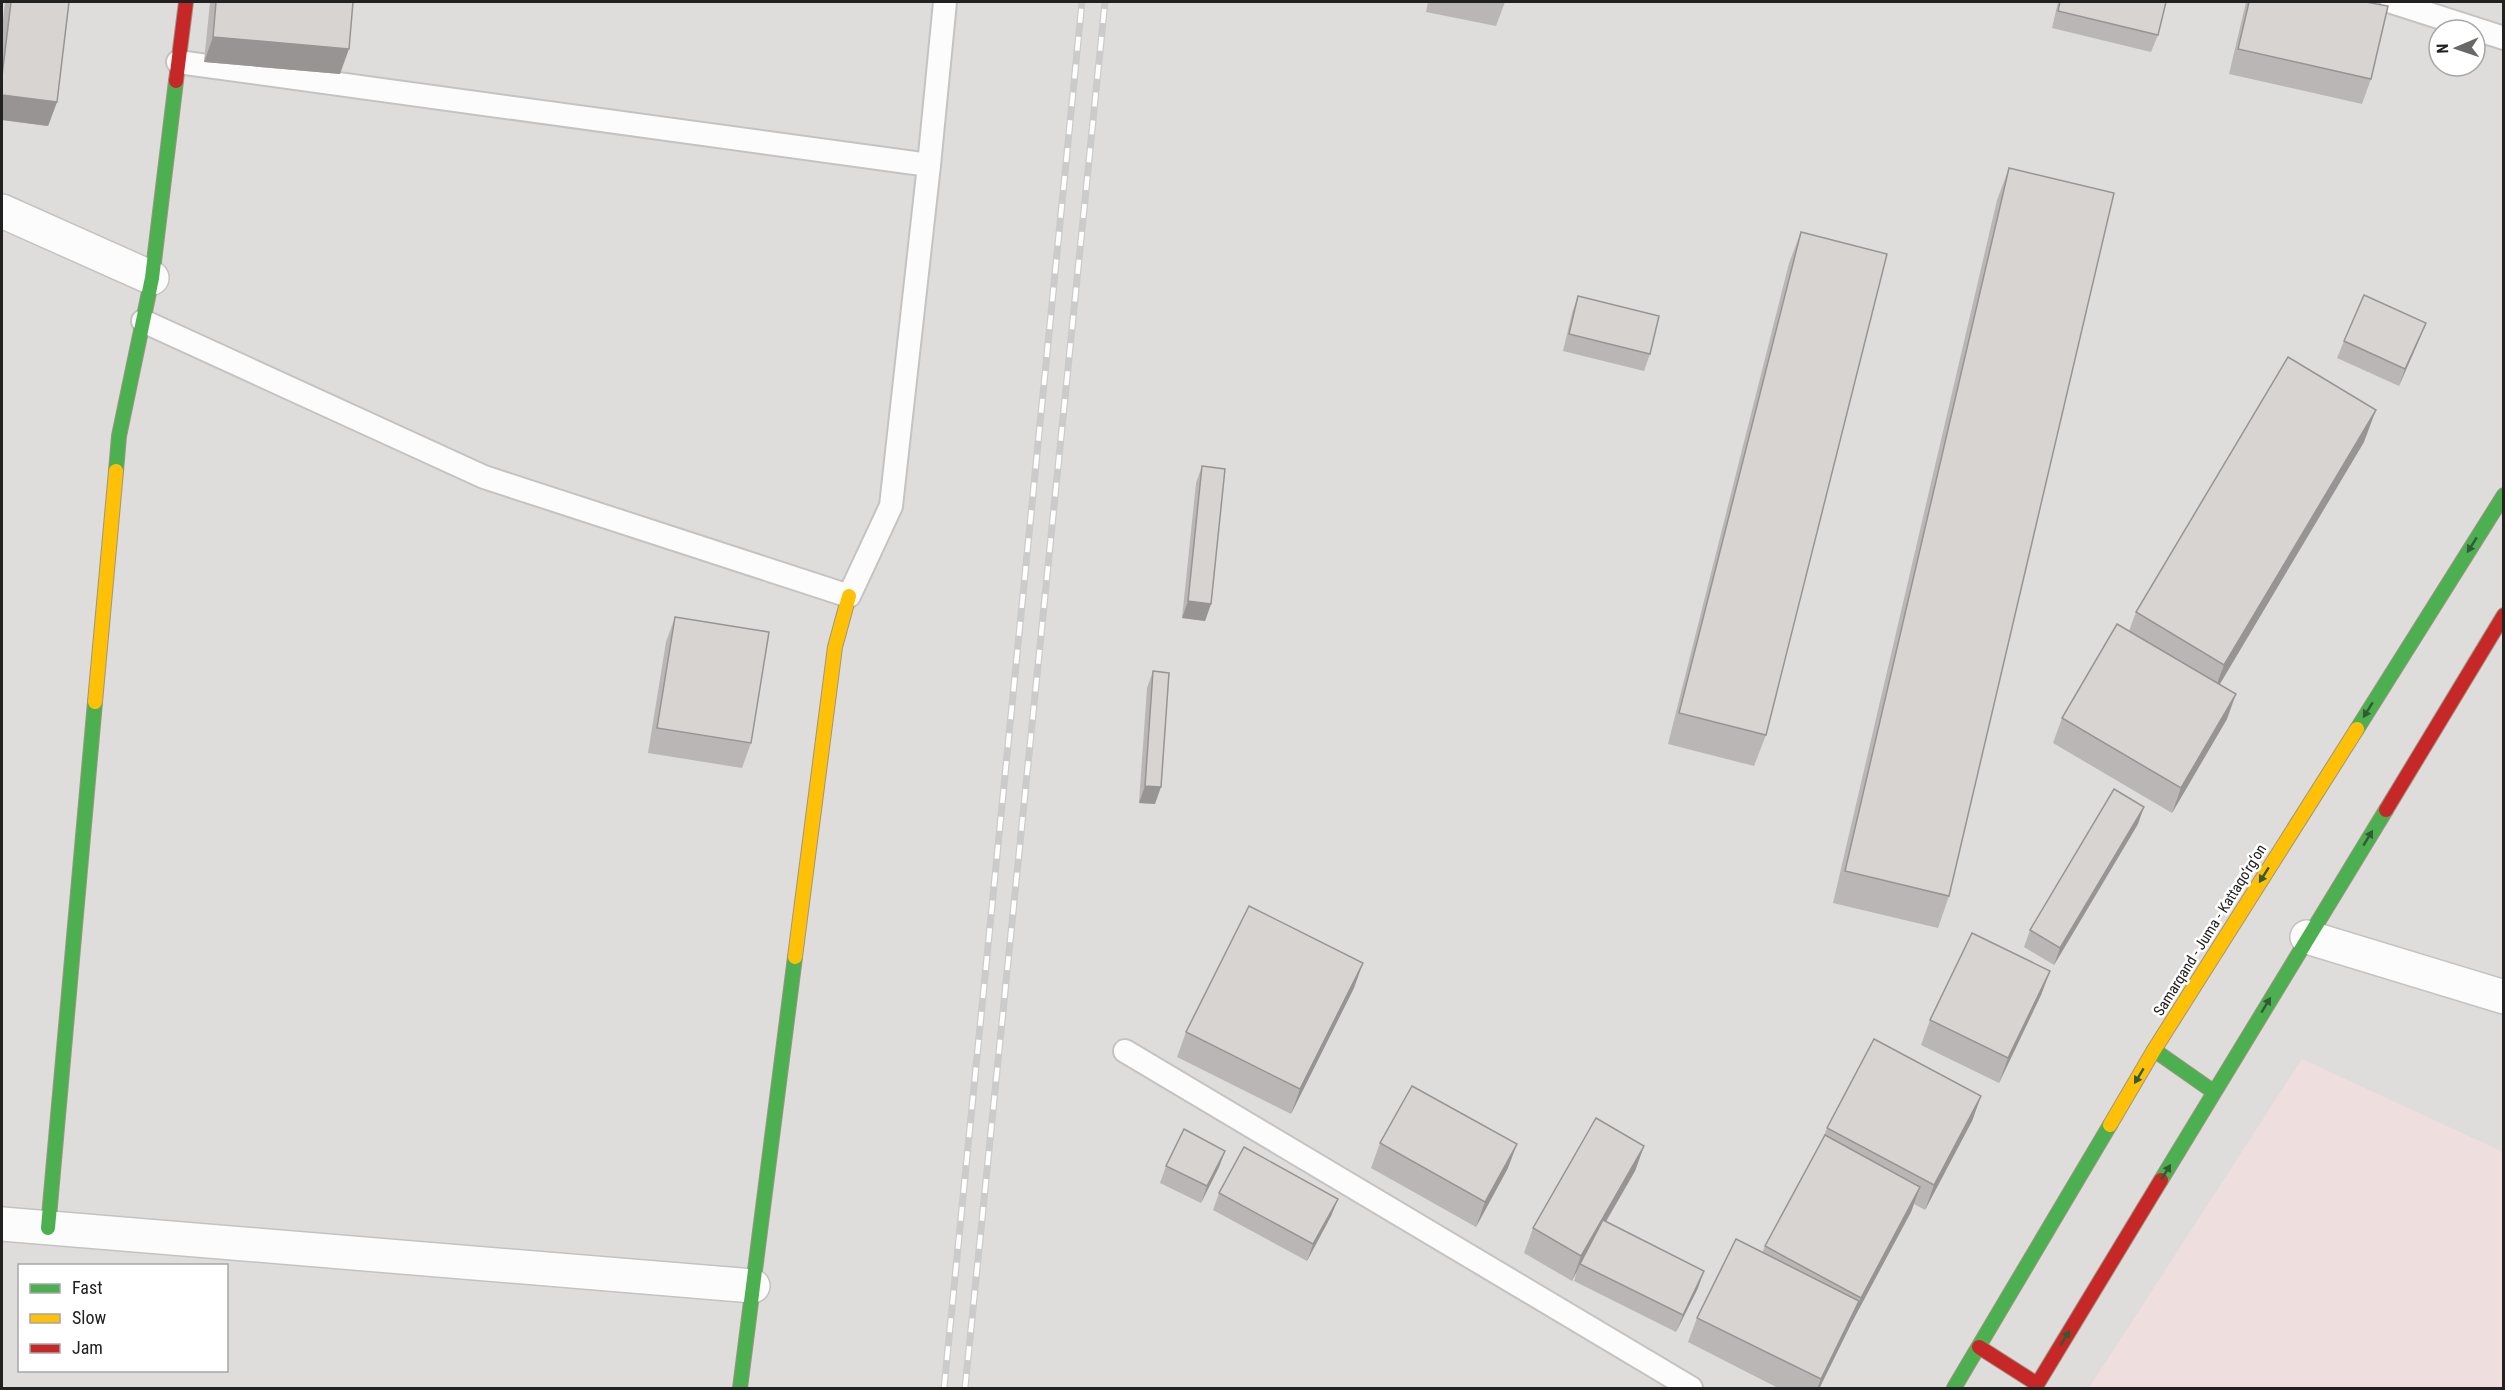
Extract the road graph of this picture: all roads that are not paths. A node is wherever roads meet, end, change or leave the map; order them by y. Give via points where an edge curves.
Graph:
1 (186, 2) edge
2 (945, 2) edge
3 (2392, 2) edge
4 (2504, 38) edge
5 (178, 62) junction
6 (929, 165) junction
7 (2, 211) edge
8 (152, 278) junction
9 (143, 321) junction
10 (2504, 495) edge
11 (849, 596) junction
12 (2504, 615) edge
13 (2307, 937) junction
14 (2504, 996) edge
15 (2154, 1050) junction
16 (1125, 1051) dead end
17 (2214, 1092) junction
18 (2, 1224) edge
19 (48, 1228) junction
20 (753, 1286) junction
21 (1979, 1347) junction
22 (2036, 1386) edge
23 (740, 1389) edge
24 (1691, 1389) edge
25 (1954, 1389) edge

1 - 5 main road
2 - 6 lane
3 - 4 lane
5 - 6 lane
5 - 8 main road
6 - 11 lane via 891,506
7 - 8 street
8 - 9 main road
9 - 11 lane via 484,477
9 - 19 main road via 119,436
10 -> 15 main road, Samarqand - Juma - Kattaqo‘rg‘on
11 - 20 main road via 835,647
13 -> 12 main road
13 - 14 street
17 -> 13 main road
15 - 17 main road
15 -> 21 main road, Samarqand - Juma - Kattaqo‘rg‘on
16 - 24 lane
22 -> 17 main road
18 - 19 street
19 - 20 street
20 - 23 main road
21 - 22 main road
21 - 25 main road, Samarqand - Juma - Kattaqo‘rg‘on

